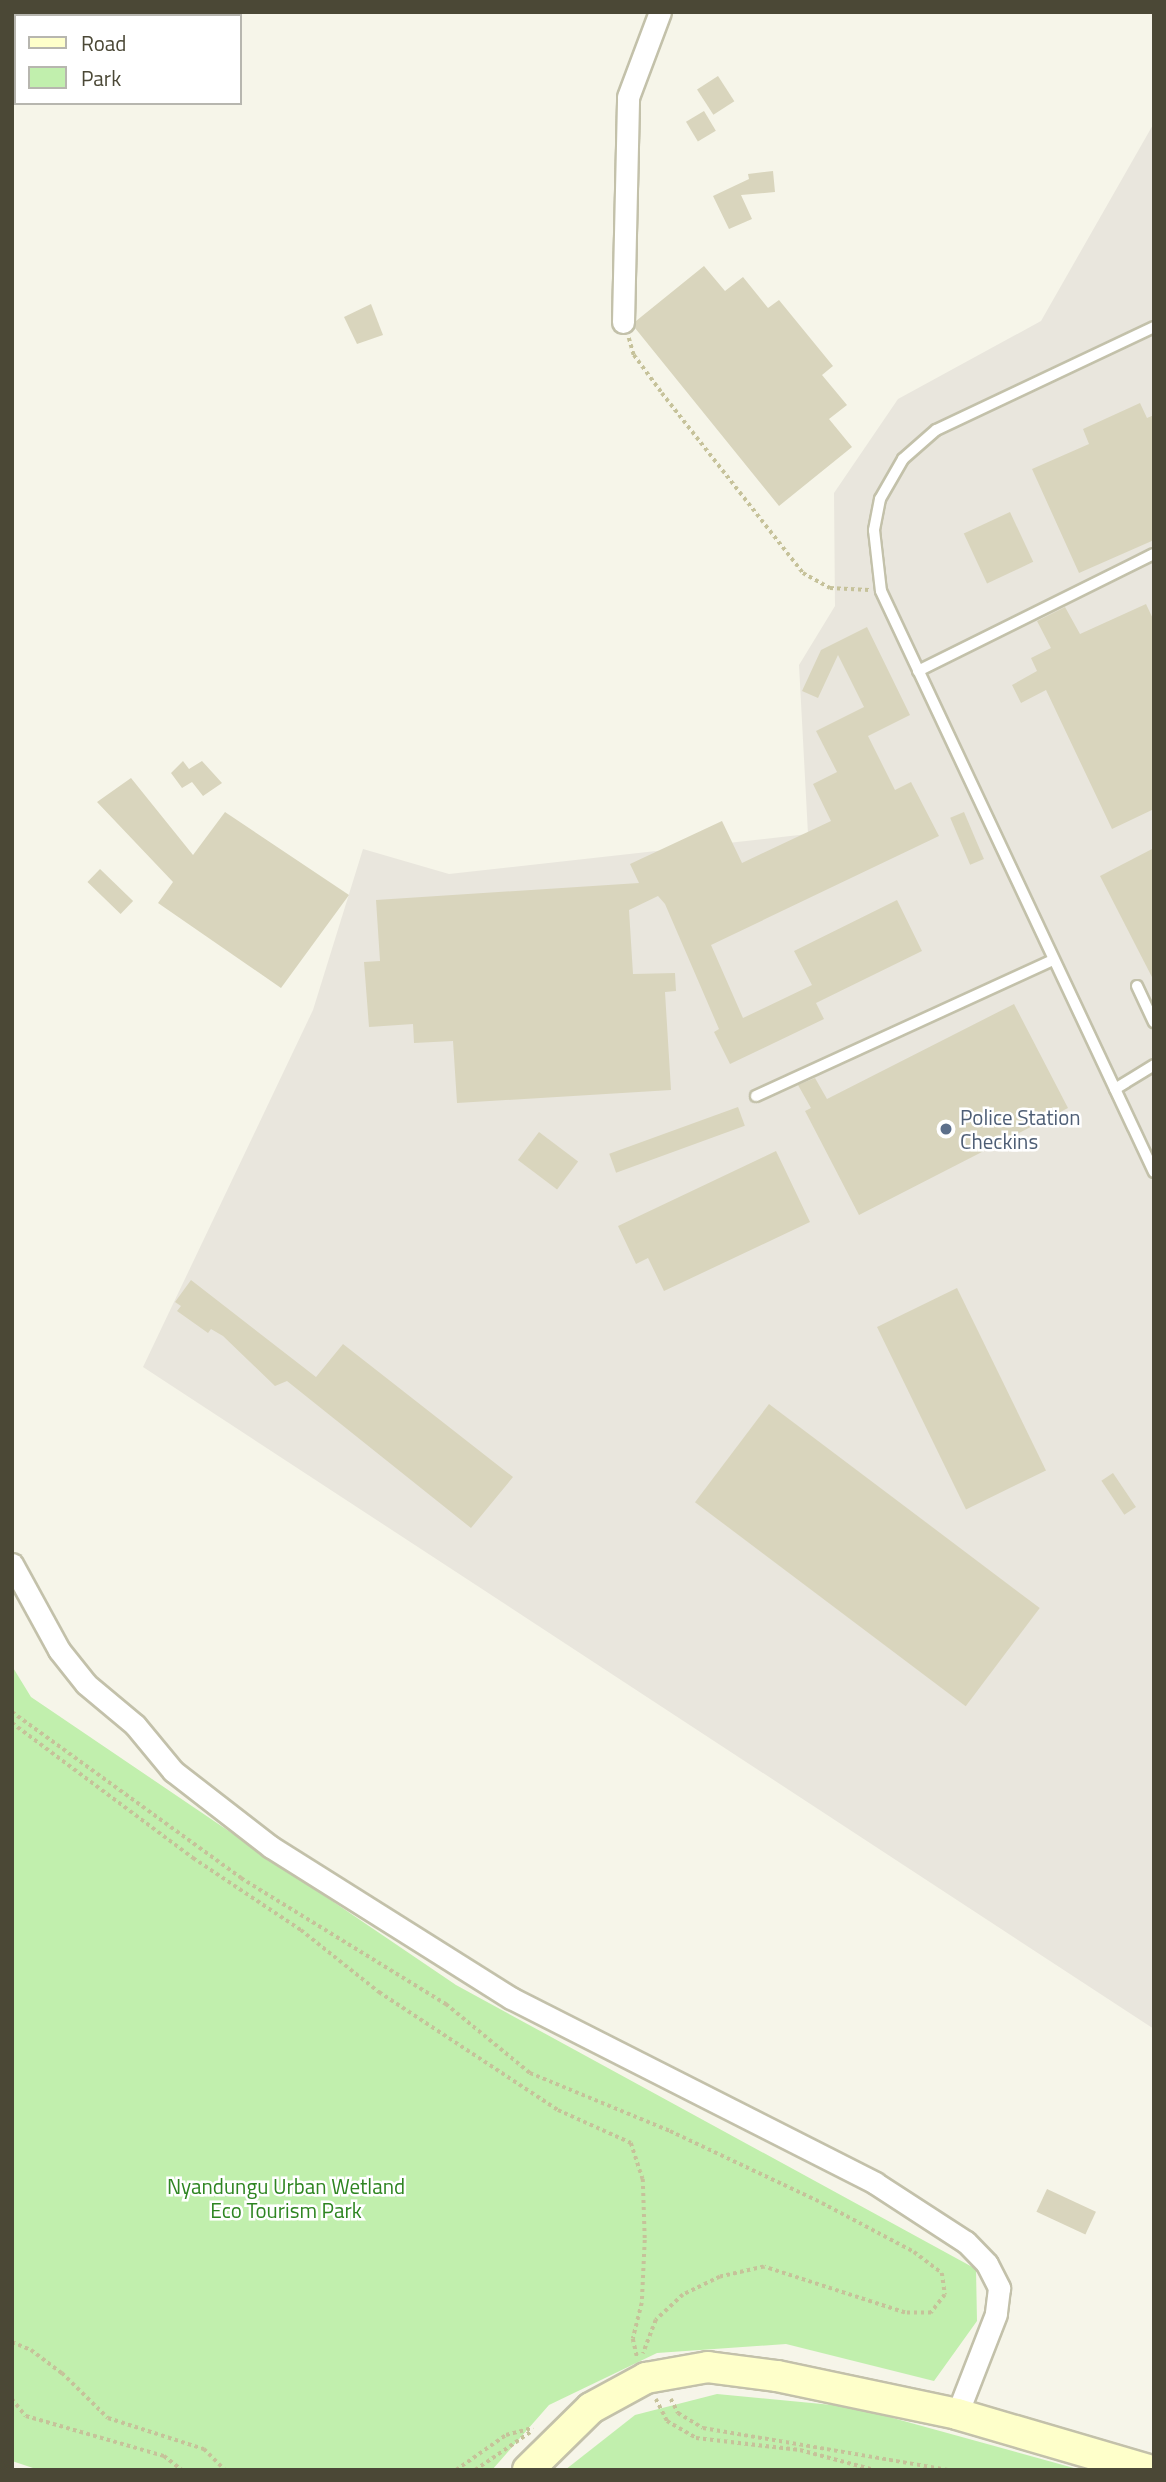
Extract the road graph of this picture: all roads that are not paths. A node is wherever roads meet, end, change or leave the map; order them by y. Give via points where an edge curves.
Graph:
1 (660, 12) edge
2 (623, 322) road end
3 (1154, 327) edge
4 (1154, 554) edge
5 (918, 671) junction
6 (1053, 960) junction
7 (1137, 986) dead end
8 (1154, 1022) edge
9 (1154, 1065) edge
10 (1115, 1089) junction
11 (756, 1096) dead end
12 (1154, 1172) edge
13 (12, 1564) edge
14 (957, 2414) junction
15 (528, 2470) edge
16 (1149, 2470) edge

1 - 2 street via 628,97
3 - 5 lane via 936,430 903,458 880,499 874,530 881,591
4 - 5 lane
5 - 6 lane
6 - 10 lane
6 - 11 lane
7 - 8 lane
9 - 10 lane
10 - 12 lane
13 - 14 street via 59,1650 86,1684 135,1725 173,1771 271,1847 511,1998 875,2183 966,2242 987,2264 999,2288 996,2314
14 - 15 main road via 777,2376 708,2367 653,2377 591,2408
14 - 16 main road

